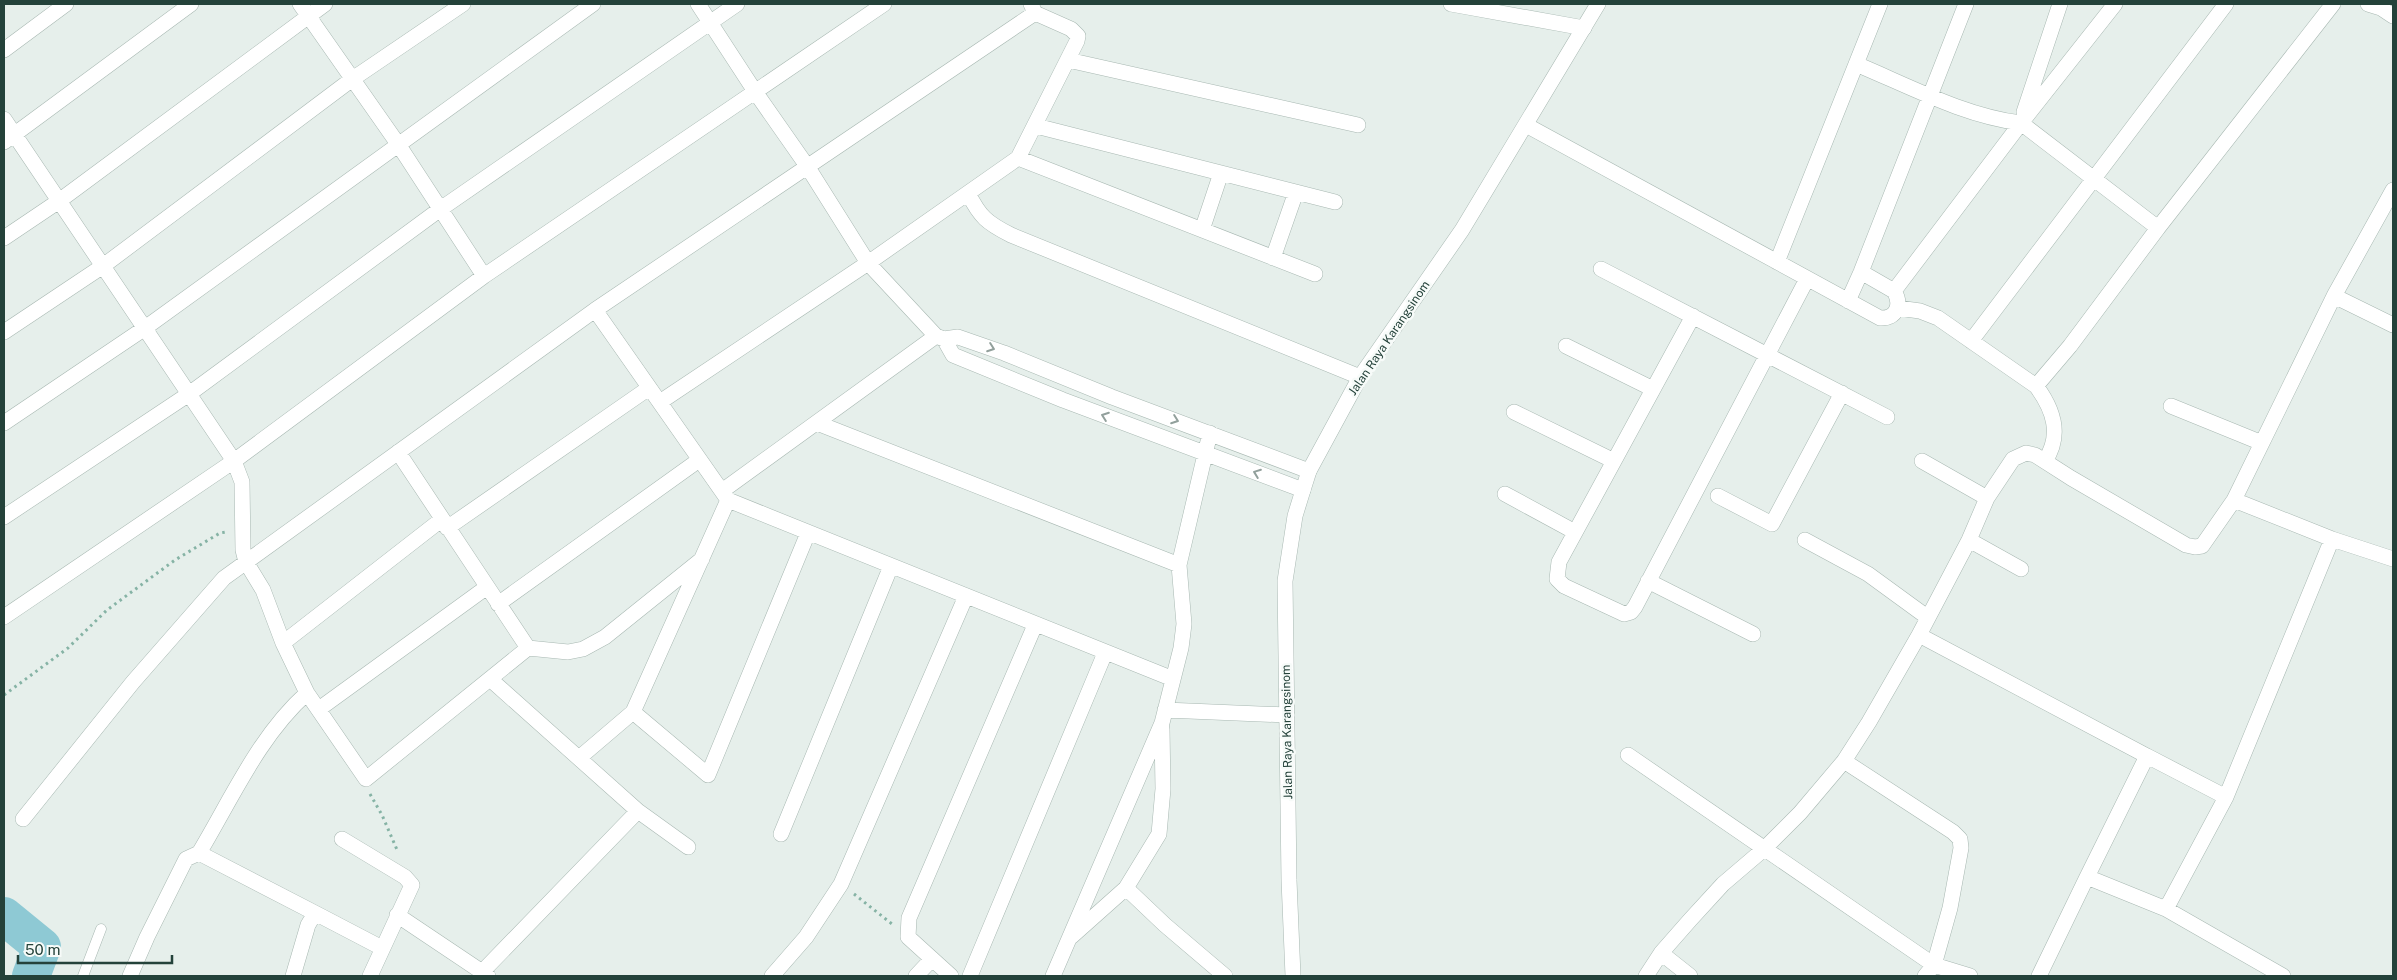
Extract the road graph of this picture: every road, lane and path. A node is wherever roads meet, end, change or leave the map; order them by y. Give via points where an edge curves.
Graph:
1 (66, 4) edge
2 (191, 4) edge
3 (325, 4) edge
4 (463, 4) edge
5 (593, 4) edge
6 (698, 4) edge
7 (737, 4) edge
8 (884, 4) edge
9 (1451, 4) edge
10 (1598, 4) edge
11 (1880, 4) edge
12 (1966, 4) edge
13 (2060, 4) edge
14 (2115, 4) edge
15 (2226, 4) edge
16 (2333, 4) edge
17 (1033, 8) edge
18 (304, 10) edge
19 (709, 22) junction
20 (1584, 28) junction
21 (4, 50) edge
22 (1068, 60) junction
23 (1856, 64) junction
24 (351, 80) junction
25 (756, 93) junction
26 (1931, 95) junction
27 (4, 119) edge
28 (2021, 123) junction
29 (1358, 125) dead end
30 (1526, 125) junction
31 (1036, 126) junction
32 (9, 139) edge
33 (398, 144) junction
34 (1018, 158) junction
35 (808, 166) junction
36 (1221, 173) junction
37 (2093, 179) junction
38 (2393, 190) edge
39 (1296, 192) junction
40 (968, 193) junction
41 (59, 201) junction
42 (1336, 202) dead end
43 (439, 210) junction
44 (2158, 228) junction
45 (1202, 230) junction
46 (4, 238) edge
47 (1273, 258) junction
48 (1777, 262) junction
49 (868, 263) junction
50 (103, 266) junction
51 (1601, 269) dead end
52 (1862, 272) junction
53 (1315, 274) dead end
54 (484, 276) junction
55 (1807, 278) junction
56 (1894, 291) junction
57 (2334, 296) junction
58 (1848, 301) junction
59 (1898, 308) junction
60 (595, 310) junction
61 (1693, 316) junction
62 (2393, 326) edge
63 (145, 328) junction
64 (4, 332) edge
65 (940, 338) junction
66 (1971, 341) junction
67 (1566, 346) dead end
68 (1766, 353) junction
69 (1360, 377) junction
70 (2036, 386) junction
71 (649, 388) junction
72 (1654, 389) junction
73 (1842, 393) junction
74 (189, 394) junction
75 (660, 402) junction
76 (2171, 406) dead end
77 (1514, 412) dead end
78 (1887, 418) dead end
79 (817, 422) junction
80 (4, 423) edge
81 (1210, 433) junction
82 (2262, 444) junction
83 (398, 452) junction
84 (1204, 452) junction
85 (699, 460) junction
86 (234, 461) junction
87 (1614, 461) junction
88 (1922, 461) dead end
89 (2045, 461) junction
90 (1309, 471) junction
91 (1302, 490) junction
92 (1505, 494) dead end
93 (725, 496) junction
94 (1718, 496) dead end
95 (1987, 498) junction
96 (2234, 500) junction
97 (4, 517) edge
98 (444, 524) junction
99 (242, 528) junction
100 (1575, 532) junction
101 (808, 533) junction
102 (2332, 539) junction
103 (1805, 540) dead end
104 (1969, 540) junction
105 (702, 559) junction
106 (2393, 559) edge
107 (246, 562) junction
108 (1179, 565) junction
109 (891, 566) junction
110 (2021, 569) dead end
111 (1648, 581) junction
112 (487, 587) junction
113 (966, 596) junction
114 (498, 604) junction
115 (4, 617) edge
116 (1927, 617) junction
117 (1035, 624) junction
118 (1753, 634) dead end
119 (1918, 635) junction
120 (283, 642) junction
121 (528, 648) junction
122 (1105, 652) junction
123 (490, 679) junction
124 (1173, 679) junction
125 (307, 693) junction
126 (4, 695) edge
127 (319, 709) junction
128 (633, 712) junction
129 (1287, 715) junction
130 (1164, 716) junction
131 (1628, 755) dead end
132 (2147, 756) junction
133 (579, 758) junction
134 (1844, 761) junction
135 (366, 779) junction
136 (2226, 797) junction
137 (638, 810) junction
138 (23, 819) dead end
139 (781, 834) dead end
140 (342, 840) dead end
141 (688, 847) dead end
142 (1764, 849) junction
143 (199, 853) junction
144 (405, 876) junction
145 (2087, 877) junction
146 (841, 884) junction
147 (1126, 888) junction
148 (2166, 909) junction
149 (315, 913) junction
150 (397, 915) junction
151 (101, 929) dead end
152 (908, 937) junction
153 (1067, 940) junction
154 (382, 948) junction
155 (1661, 953) junction
156 (932, 959) junction
157 (1929, 971) edge
158 (485, 974) edge
159 (83, 976) edge
160 (130, 976) edge
161 (294, 976) edge
162 (370, 976) edge
163 (772, 976) edge
164 (916, 976) edge
165 (951, 976) edge
166 (970, 976) edge
167 (1053, 976) edge
168 (1225, 976) edge
169 (1293, 976) edge
170 (1646, 976) edge
171 (1690, 976) edge
172 (1970, 976) edge
173 (2039, 976) edge
174 (2283, 976) edge

1 - 21 street
2 - 32 street
3 - 18 street
4 - 24 street
5 - 33 street
6 - 19 street
7 - 19 street
8 - 25 street
9 - 20 street
10 - 20 street, Jalan Raya Karangsinom
11 - 23 street
12 - 26 street
13 - 28 street
14 - 28 street
15 - 37 street
16 - 44 street
17 - 22 street via 1078,36
17 - 35 street
18 - 24 street
18 - 41 street
19 - 25 street
19 - 43 street
20 - 30 street, Jalan Raya Karangsinom
22 - 29 street
22 - 31 street
23 - 26 street
23 - 48 street
24 - 33 street
24 - 50 street
25 - 35 street
25 - 54 street
26 - 28 street via 2004,121
26 - 52 street
27 - 32 street
28 - 37 street
28 - 56 street
30 - 48 street
30 - 69 street, Jalan Raya Karangsinom via 1462,230
31 - 34 street
31 - 36 street
32 - 41 street
33 - 43 street
33 - 63 street
34 - 40 street
34 - 45 street
35 - 49 street
35 - 60 street
36 - 39 street
36 - 45 street
37 - 44 street
37 - 66 street
38 - 57 street
39 - 42 street
39 - 47 street
40 - 49 street
40 - 69 street via 977,211 989,224 1010,235
41 - 46 street
41 - 50 street
43 - 54 street
43 - 74 street
44 - 70 street
45 - 47 street
47 - 53 street
48 - 55 street
49 - 65 street
49 - 75 street
50 - 63 street
50 - 64 street
51 - 61 street
52 - 56 street
52 - 58 street
54 - 86 street
55 - 58 street
55 - 68 street
56 - 59 street via 1898,297
57 - 62 street
57 - 82 street
58 - 59 street via 1880,318 1893,316
59 - 66 street via 1938,318
60 - 71 street
60 - 83 street
61 - 68 street
61 - 72 street
63 - 74 street
63 - 80 street
65 - 79 street
65 -> 81 street via 958,337
84 -> 65 street via 953,355
66 - 70 street
67 - 72 street
68 - 73 street
68 - 111 street
69 - 90 street, Jalan Raya Karangsinom
70 - 89 street via 2044,397 2055,433 2052,449
71 - 75 street
71 - 98 street
72 - 87 street
73 - 78 street
73 - 94 street via 1772,524
74 - 86 street
74 - 97 street
75 - 85 street
76 - 82 street
77 - 87 street
79 - 93 street
79 - 108 street
81 - 84 street
81 - 90 street
82 - 96 street
83 - 98 street
83 - 107 street
91 -> 84 street
84 - 108 street
85 - 93 street
85 - 114 street
86 - 99 street via 242,482
86 - 115 street
87 - 100 street
88 - 95 street
89 - 95 street via 2035,455 2020,455 2013,459
89 - 96 street via 2194,547 2202,546 2208,540
90 - 91 street, Jalan Raya Karangsinom
91 - 129 street, Jalan Raya Karangsinom via 1285,580
92 - 100 street
93 - 101 street
93 - 105 street
95 - 104 street
96 - 102 street
98 - 112 street
98 - 120 street
99 - 107 street
99 - 126 path via 220,533 175,560 107,610 50,662
100 - 111 street via 1557,570 1557,579 1564,586 1624,614 1635,607
101 - 109 street
101 - 128 street via 708,775
102 - 106 street
102 - 136 street
103 - 116 street via 1868,574
104 - 110 street
104 - 116 street
105 - 121 street via 605,637 582,649 568,652
105 - 128 street
107 - 120 street via 263,590
107 - 138 street via 224,578 132,682
108 - 124 street via 1184,624
109 - 113 street
109 - 139 street
111 - 118 street
112 - 114 street
112 - 127 street
113 - 117 street
113 - 146 street
114 - 121 street
116 - 119 street
117 - 122 street
117 - 152 street via 910,918
119 - 132 street
119 - 134 street
120 - 125 street
121 - 123 street
122 - 124 street
122 - 166 street
123 - 133 street
123 - 135 street
124 - 130 street
125 - 127 street
125 - 143 street via 292,706 253,758
127 - 135 street
128 - 133 street
129 - 130 street
129 - 169 street, Jalan Raya Karangsinom
130 - 147 street via 1159,834
130 - 153 street
131 - 142 street
132 - 136 street
132 - 145 street
133 - 137 street
134 - 142 street via 1800,814
134 - 157 street via 1960,839 1950,908
135 - 144 path
136 - 148 street
137 - 141 street
137 - 158 street
140 - 144 street
142 - 155 street via 1724,884
142 - 157 street
143 - 149 street
143 - 160 street via 186,859
144 - 150 street via 412,886
145 - 148 street
145 - 173 street
146 - 152 path
146 - 163 street via 806,937
147 - 153 street
147 - 168 street
148 - 174 street
149 - 154 street
149 - 161 street via 308,925
150 - 154 street
150 - 158 street
151 - 159 lane
152 - 156 street
153 - 167 street
154 - 162 street
155 - 170 street
155 - 171 street
156 - 164 street
156 - 165 street
157 - 172 street

